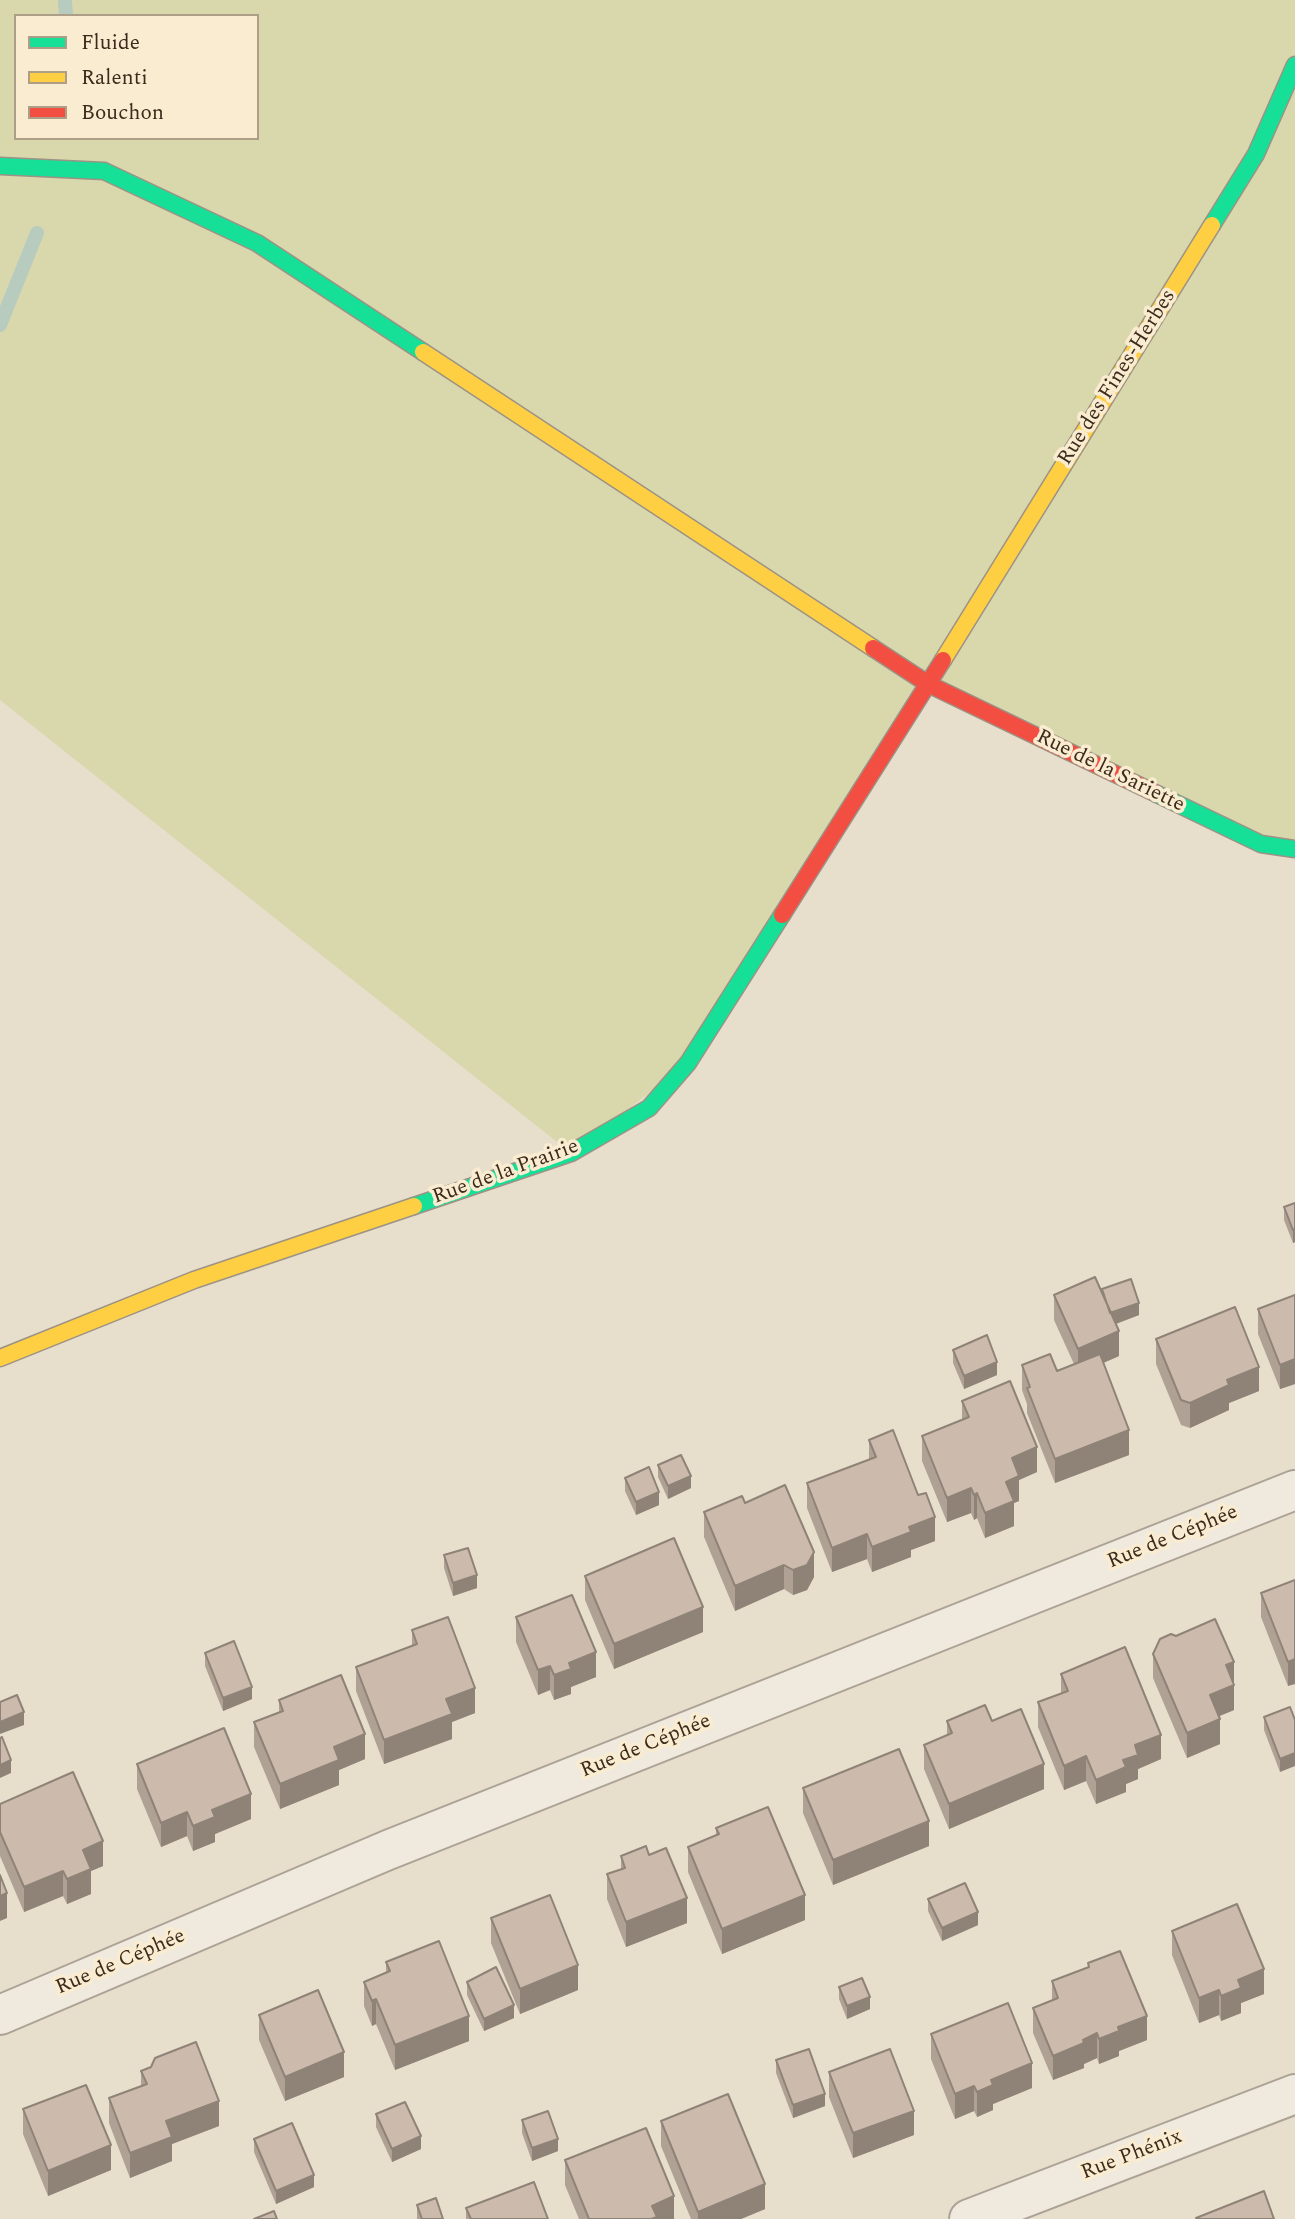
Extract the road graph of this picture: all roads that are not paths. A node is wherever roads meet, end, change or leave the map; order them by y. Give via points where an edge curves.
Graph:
1 (1295, 65) edge
2 (0, 166) edge
3 (928, 684) junction
4 (1295, 849) edge
5 (0, 1358) edge
6 (1295, 1490) edge
7 (0, 2015) edge
8 (1295, 2094) edge
9 (969, 2219) edge

1 - 3 street, Rue des Fines-Herbes via 1256,155
2 - 3 street, Rue de la Sariette via 104,171 257,243
3 - 4 street, Rue de la Sariette via 1262,844
3 - 5 street, Rue de la Prairie via 688,1063 649,1108 571,1153 194,1280
6 - 7 street, Rue de Céphée via 388,1850
8 - 9 street, Rue Phénix

